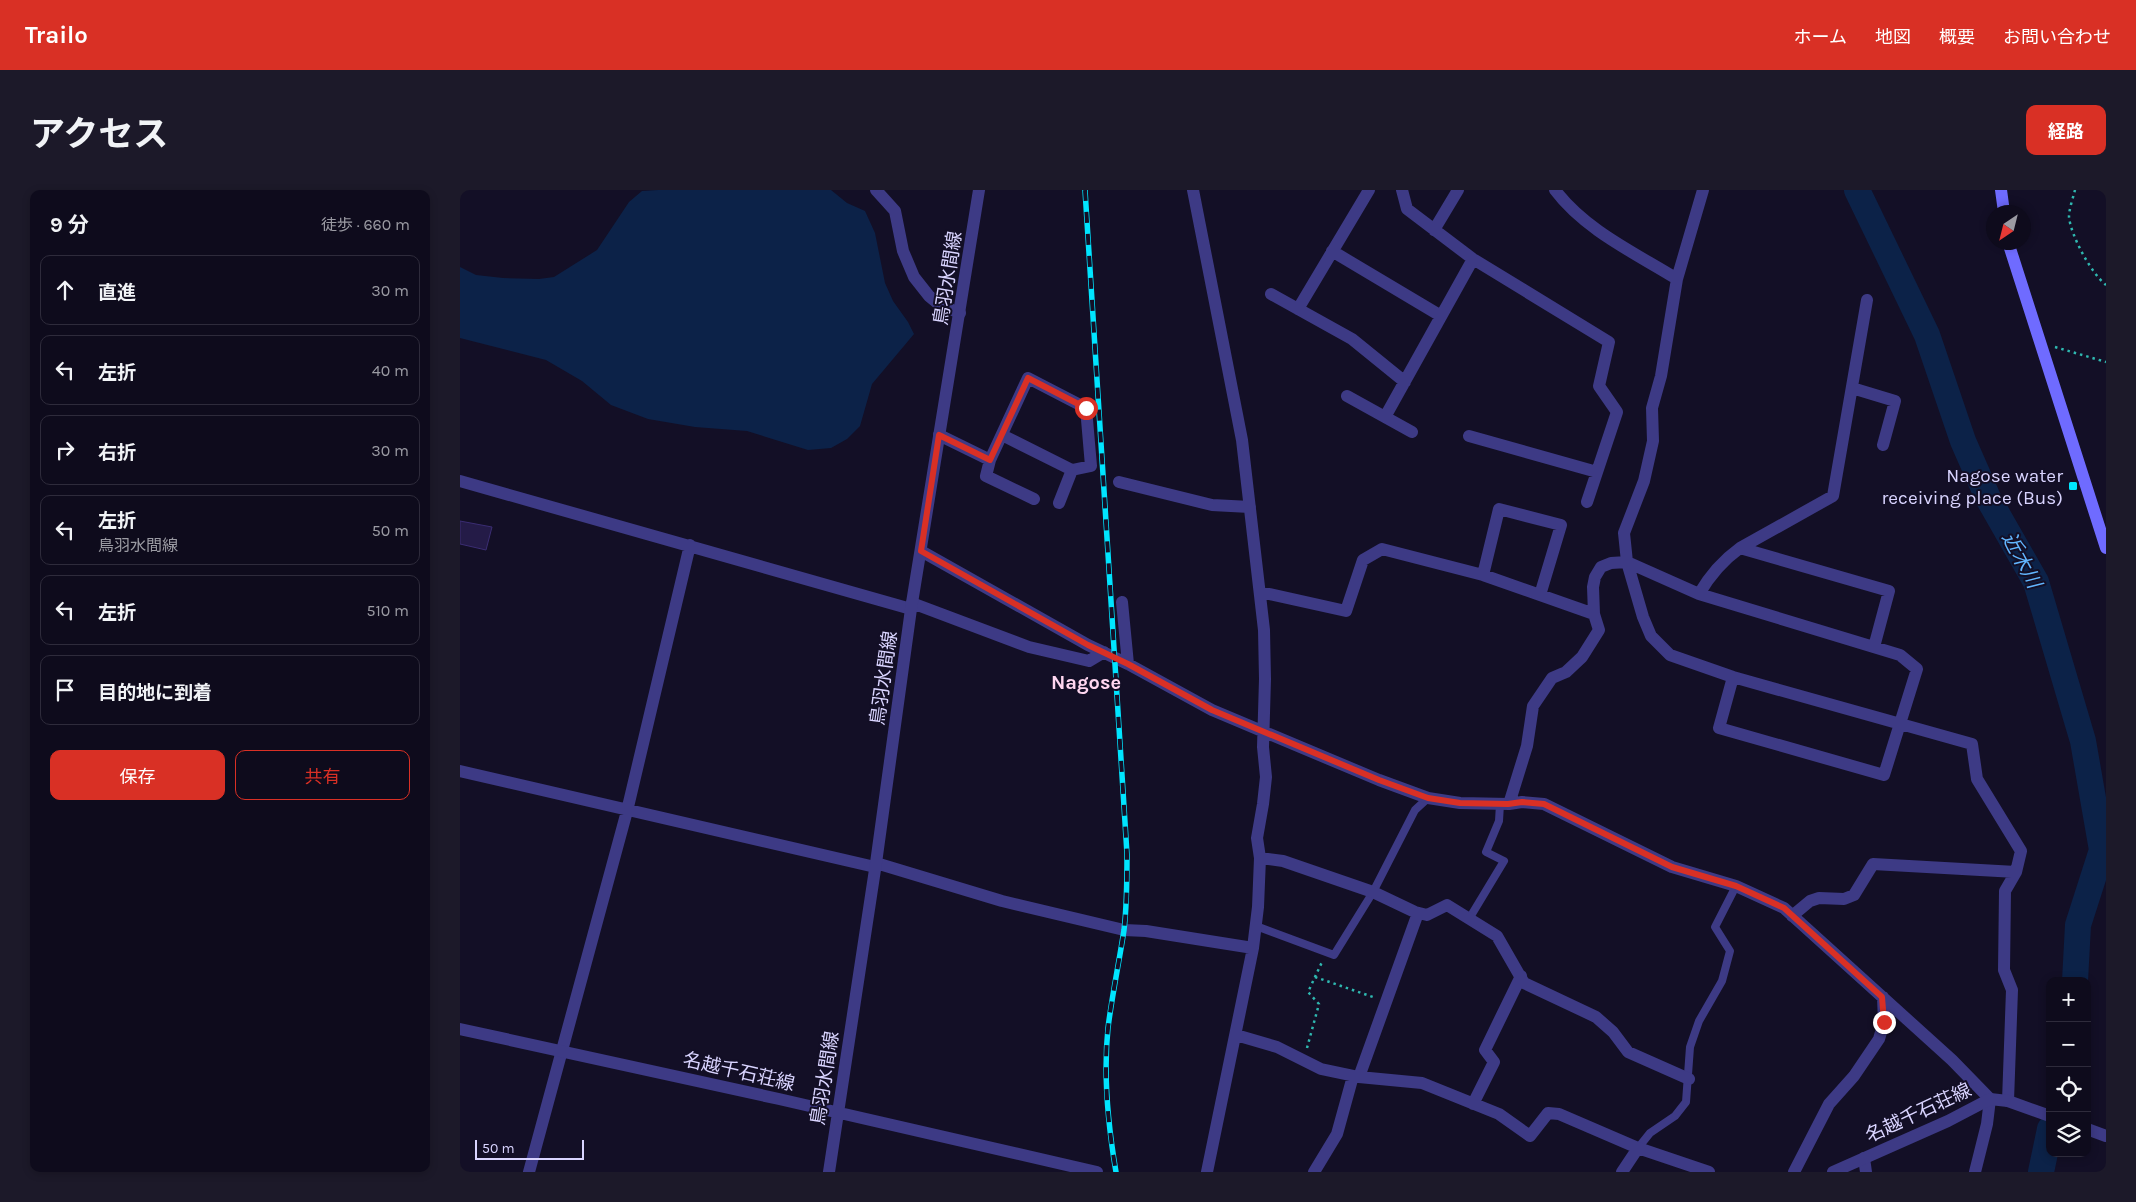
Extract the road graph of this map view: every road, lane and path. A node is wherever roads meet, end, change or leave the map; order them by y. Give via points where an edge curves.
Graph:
1 (876, 190) edge
2 (979, 190) edge
3 (1193, 190) edge
4 (1369, 190) edge
5 (1402, 190) edge
6 (1458, 190) edge
7 (1555, 190) edge
8 (1703, 190) edge
9 (2001, 190) edge
10 (2075, 190) edge
11 (2003, 205) edge
12 (1434, 230) junction
13 (2011, 250) edge
14 (1332, 251) junction
15 (1473, 259) junction
16 (1677, 279) junction
17 (2106, 285) edge
18 (1271, 294) dead end
19 (1867, 300) dead end
20 (1298, 309) junction
21 (960, 314) junction
22 (1442, 316) junction
23 (2040, 341) junction
24 (2106, 362) edge
25 (1405, 382) junction
26 (1852, 388) junction
27 (1347, 396) dead end
28 (1385, 417) junction
29 (1412, 432) dead end
30 (939, 435) junction
31 (1002, 435) junction
32 (1469, 436) dead end
33 (1883, 445) dead end
34 (990, 460) junction
35 (1072, 470) junction
36 (1597, 472) junction
37 (460, 482) edge
38 (1118, 482) dead end
39 (1034, 499) dead end
40 (1587, 502) dead end
41 (1059, 503) dead end
42 (1250, 507) junction
43 (690, 545) junction
44 (1740, 548) junction
45 (2106, 548) edge
46 (921, 551) junction
47 (1627, 562) junction
48 (1483, 575) junction
49 (1260, 592) junction
50 (1699, 594) junction
51 (1540, 595) junction
52 (1122, 602) dead end
53 (912, 606) junction
54 (1594, 614) junction
55 (1874, 648) junction
56 (1104, 652) junction
57 (1128, 664) junction
58 (1733, 677) junction
59 (1901, 723) junction
60 (1264, 731) junction
61 (460, 771) edge
62 (1428, 798) junction
63 (1504, 804) junction
64 (627, 811) junction
65 (1260, 858) junction
66 (875, 865) junction
67 (2016, 872) junction
68 (1736, 886) junction
69 (1373, 892) junction
70 (1418, 913) junction
71 (1792, 916) junction
72 (1469, 918) junction
73 (1256, 926) junction
74 (1253, 948) junction
75 (1326, 952) junction
76 (1520, 976) junction
77 (1315, 977) junction
78 (1882, 997) junction
79 (1386, 1001) junction
80 (460, 1029) edge
81 (1236, 1035) junction
82 (561, 1051) junction
83 (1304, 1061) junction
84 (1356, 1077) junction
85 (1689, 1079) junction
86 (1990, 1099) junction
87 (2008, 1101) junction
88 (1473, 1104) junction
89 (838, 1114) junction
90 (2046, 1115) edge
91 (2091, 1130) edge
92 (2106, 1136) edge
93 (1638, 1148) junction
94 (1864, 1158) junction
95 (528, 1172) edge
96 (829, 1172) edge
97 (1097, 1172) edge
98 (1207, 1172) edge
99 (1314, 1172) edge
100 (1622, 1172) edge
101 (1709, 1172) edge
102 (1794, 1172) edge
103 (1833, 1172) edge
104 (1866, 1172) edge
105 (1975, 1172) edge

1 - 21 street via 896,211 903,251 914,277 940,305
2 - 21 street, 鳥羽水間線
3 - 42 street via 1242,440
4 - 14 street
5 - 12 street via 1407,210
6 - 12 street
7 - 16 street via 1566,205 1596,229
8 - 16 street
9 - 11 main road
10 - 17 path via 2069,216 2072,228 2084,256
12 - 15 street
13 - 23 main road
14 - 20 street
14 - 22 street
15 - 22 street
15 - 36 street via 1608,342 1599,386 1617,412
16 - 47 street via 1661,376 1652,408 1652,441 1644,481 1624,533
18 - 20 street
19 - 26 street
20 - 25 street via 1352,339
21 - 30 street, 鳥羽水間線
22 - 25 street
23 - 24 path
23 - 45 main road
25 - 28 street
26 - 33 street via 1894,401
26 - 44 street via 1833,496
27 - 28 street
28 - 29 street
30 - 34 street
30 - 46 street, 鳥羽水間線
31 - 34 street
31 - 35 street
31 - 35 street via 1028,378 1086,408 1091,466
32 - 36 street
34 - 39 street via 986,476
35 - 41 street
36 - 40 street
37 - 43 street
38 - 42 street via 1212,505
42 - 49 street
43 - 53 street
43 - 64 street
44 - 50 street via 1725,558
44 - 55 street via 1889,591
46 - 53 street, 鳥羽水間線
46 - 56 street
47 - 50 street
47 - 54 street via 1601,567 1593,587
47 - 58 street via 1642,617 1651,636 1670,655
48 - 49 street via 1382,549 1363,560 1346,610
48 - 51 street
48 - 51 street via 1499,508 1561,525
49 - 60 street via 1264,630
50 - 55 street
51 - 54 street
52 - 57 street
53 - 56 street via 1029,647 1090,661
53 - 66 street, 鳥羽水間線
54 - 63 street via 1599,630 1582,657 1566,672 1552,678 1533,706 1527,746
55 - 59 street via 1900,655 1917,669
56 - 57 street
57 - 60 street via 1212,710
58 - 59 street
58 - 59 street via 1719,728 1884,775
59 - 67 street via 1972,744 1977,779 2021,851
60 - 62 street
60 - 65 street via 1266,776 1257,838
61 - 64 street
62 - 63 street
62 - 69 lane via 1415,810
63 - 68 street via 1544,804 1672,867
63 - 72 lane via 1486,852 1504,861
64 - 66 street
64 - 82 street
65 - 69 street via 1283,861
65 - 73 street
66 - 74 street via 1002,901 1124,930
66 - 89 street, 鳥羽水間線
67 - 71 street via 1873,864 1854,895 1844,899 1819,898
67 - 87 street via 2005,891 2004,970 2012,990
68 - 71 street via 1784,908
68 - 85 lane via 1715,927 1730,951 1722,982 1699,1022 1690,1047
69 - 70 street
69 - 75 lane via 1334,955
70 - 72 street via 1426,915 1447,905
70 - 79 street
71 - 78 street
72 - 76 street via 1497,936
73 - 74 street
73 - 75 lane
74 - 81 street
75 - 77 path
76 - 85 street via 1524,982 1596,1018 1613,1032 1628,1052
76 - 88 street via 1485,1050 1494,1062
77 - 79 path
77 - 83 path via 1308,992 1319,1004
78 - 86 street
78 - 102 street via 1884,1022 1879,1039 1854,1076 1829,1104
79 - 84 street
80 - 82 street, 名越千石荘線
81 - 83 street via 1277,1047
81 - 98 street
82 - 89 street, 名越千石荘線
82 - 95 street
83 - 84 street via 1321,1069
84 - 88 street via 1422,1083
84 - 99 street via 1337,1134
85 - 93 lane via 1686,1102 1675,1116 1650,1133
86 - 87 street, 名越千石荘線
86 - 94 street, 名越千石荘線
86 - 105 street
87 - 90 street, 名越千石荘線
88 - 93 street via 1499,1114 1530,1136 1548,1113 1559,1114
89 - 96 street, 鳥羽水間線
89 - 97 street, 名越千石荘線
91 - 92 street
93 - 100 street
93 - 101 street
94 - 103 street, 名越千石荘線
94 - 104 street

